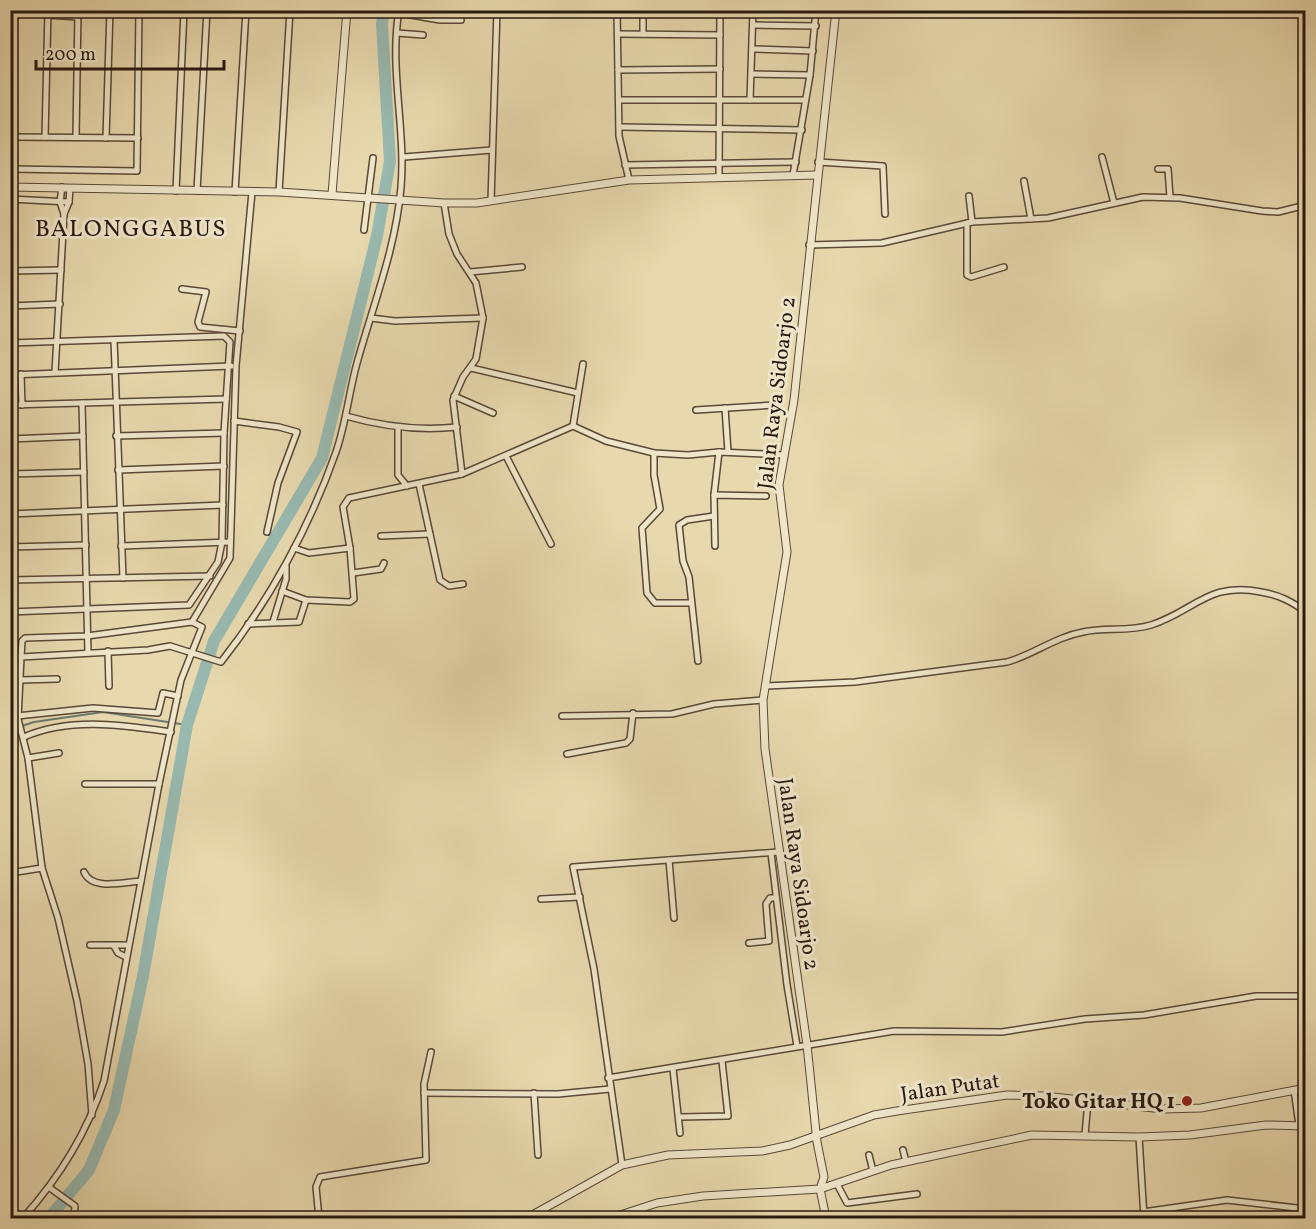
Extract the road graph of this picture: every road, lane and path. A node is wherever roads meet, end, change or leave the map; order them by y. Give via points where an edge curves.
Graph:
1 (14, 10) edge
2 (110, 10) edge
3 (139, 10) edge
4 (184, 10) edge
5 (207, 10) edge
6 (246, 10) edge
7 (290, 10) edge
8 (347, 10) edge
9 (441, 10) edge
10 (497, 10) edge
11 (617, 10) edge
12 (643, 10) edge
13 (720, 10) edge
14 (753, 10) edge
15 (816, 10) edge
16 (836, 10) edge
17 (399, 12) edge
18 (48, 13) edge
19 (62, 13) edge
20 (78, 14) edge
21 (440, 20) junction
22 (461, 20) dead end
23 (753, 25) junction
24 (816, 26) junction
25 (397, 33) junction
26 (618, 34) junction
27 (643, 34) junction
28 (423, 35) dead end
29 (720, 35) junction
30 (753, 49) junction
31 (813, 51) junction
32 (720, 69) junction
33 (618, 70) junction
34 (753, 74) junction
35 (810, 75) junction
36 (619, 100) junction
37 (720, 100) junction
38 (750, 100) junction
39 (805, 100) junction
40 (620, 127) junction
41 (720, 129) junction
42 (802, 130) junction
43 (13, 137) junction
44 (45, 137) junction
45 (76, 137) junction
46 (106, 138) junction
47 (138, 138) junction
48 (492, 150) junction
49 (404, 157) junction
50 (1102, 157) dead end
51 (373, 158) dead end
52 (796, 162) junction
53 (818, 162) junction
54 (719, 163) junction
55 (625, 165) junction
56 (11, 169) edge
57 (1158, 169) dead end
58 (793, 175) junction
59 (812, 175) junction
60 (10, 176) edge
61 (719, 176) junction
62 (629, 180) junction
63 (1024, 181) dead end
64 (10, 187) edge
65 (62, 188) junction
66 (70, 188) junction
67 (176, 191) junction
68 (197, 191) junction
69 (235, 192) junction
70 (252, 192) junction
71 (279, 192) junction
72 (332, 194) junction
73 (969, 196) dead end
74 (1170, 197) junction
75 (370, 198) junction
76 (10, 199) edge
77 (60, 201) junction
78 (398, 201) junction
79 (491, 201) junction
80 (69, 202) junction
81 (1114, 202) junction
82 (444, 203) junction
83 (1305, 205) edge
84 (64, 213) junction
85 (885, 214) dead end
86 (1031, 219) junction
87 (969, 222) junction
88 (364, 230) dead end
89 (809, 245) junction
90 (522, 267) dead end
91 (1004, 267) dead end
92 (61, 270) junction
93 (10, 271) edge
94 (470, 272) junction
95 (182, 289) dead end
96 (60, 304) junction
97 (10, 306) edge
98 (371, 318) junction
99 (483, 318) junction
100 (240, 331) junction
101 (114, 340) junction
102 (57, 342) junction
103 (10, 343) edge
104 (583, 364) dead end
105 (229, 366) junction
106 (236, 366) junction
107 (471, 368) junction
108 (115, 370) junction
109 (55, 372) junction
110 (21, 374) junction
111 (10, 375) edge
112 (578, 393) junction
113 (453, 398) junction
114 (226, 399) junction
115 (115, 402) junction
116 (82, 403) junction
117 (10, 405) edge
118 (22, 405) junction
119 (774, 405) dead end
120 (725, 408) junction
121 (696, 410) dead end
122 (493, 413) dead end
123 (346, 416) junction
124 (234, 421) junction
125 (573, 426) junction
126 (457, 427) junction
127 (398, 428) junction
128 (224, 433) junction
129 (83, 436) junction
130 (116, 436) junction
131 (10, 439) edge
132 (719, 452) junction
133 (728, 452) junction
134 (654, 453) junction
135 (779, 454) junction
136 (506, 456) junction
137 (232, 465) junction
138 (223, 466) junction
139 (118, 470) junction
140 (84, 472) junction
141 (10, 474) edge
142 (462, 474) junction
143 (419, 484) junction
144 (407, 486) junction
145 (714, 495) junction
146 (766, 496) dead end
147 (223, 505) junction
148 (85, 510) junction
149 (120, 510) junction
150 (10, 514) edge
151 (714, 516) junction
152 (267, 532) dead end
153 (430, 534) junction
154 (381, 536) dead end
155 (222, 542) junction
156 (230, 542) junction
157 (551, 544) dead end
158 (86, 545) junction
159 (121, 546) junction
160 (715, 546) dead end
161 (10, 547) edge
162 (294, 548) junction
163 (350, 548) junction
164 (384, 562) dead end
165 (285, 565) junction
166 (353, 573) junction
167 (210, 576) junction
168 (87, 578) junction
169 (123, 578) junction
170 (10, 580) edge
171 (464, 585) dead end
172 (282, 591) junction
173 (306, 600) junction
174 (691, 603) junction
175 (189, 605) junction
176 (87, 609) junction
177 (199, 610) junction
178 (10, 612) edge
179 (1305, 612) edge
180 (192, 622) junction
181 (273, 622) junction
182 (248, 624) junction
183 (87, 636) junction
184 (108, 651) junction
185 (88, 653) junction
186 (191, 653) junction
187 (21, 657) junction
188 (10, 658) edge
189 (698, 661) dead end
190 (57, 679) dead end
191 (20, 681) junction
192 (109, 686) dead end
193 (766, 686) junction
194 (178, 696) junction
195 (762, 700) junction
196 (633, 713) junction
197 (562, 716) dead end
198 (18, 719) junction
199 (10, 723) edge
200 (171, 731) junction
201 (24, 736) junction
202 (58, 753) dead end
203 (567, 754) dead end
204 (28, 758) junction
205 (85, 784) dead end
206 (159, 784) junction
207 (774, 853) junction
208 (669, 860) junction
209 (42, 868) junction
210 (84, 872) dead end
211 (10, 873) edge
212 (141, 881) junction
213 (580, 897) junction
214 (776, 898) junction
215 (541, 899) dead end
216 (674, 918) dead end
217 (749, 943) dead end
218 (90, 945) dead end
219 (128, 945) junction
220 (114, 946) junction
221 (126, 957) junction
222 (1305, 996) edge
223 (802, 1046) junction
224 (432, 1052) dead end
225 (722, 1061) junction
226 (673, 1069) junction
227 (608, 1078) junction
228 (1305, 1088) edge
229 (610, 1089) junction
230 (424, 1093) junction
231 (534, 1093) junction
232 (1295, 1094) junction
233 (1087, 1104) junction
234 (92, 1115) junction
235 (680, 1117) junction
236 (1302, 1125) edge
237 (680, 1133) dead end
238 (1085, 1135) junction
239 (1139, 1137) junction
240 (817, 1142) junction
241 (538, 1155) dead end
242 (622, 1165) junction
243 (837, 1184) junction
244 (50, 1188) junction
245 (820, 1190) junction
246 (917, 1194) dead end
247 (1305, 1209) edge
248 (1144, 1214) edge
249 (23, 1218) edge
250 (74, 1218) edge
251 (319, 1218) edge
252 (527, 1218) edge
253 (611, 1218) edge
254 (826, 1218) edge

1 - 43 street
2 - 46 street
3 - 47 street
4 - 67 street
5 - 68 street
6 - 69 street
7 - 71 street
8 - 72 street
9 - 21 street
10 - 48 street
11 - 26 street
12 - 27 street
13 - 29 street
14 - 23 street
15 - 24 street
16 - 53 street, Jalan Raya Sidoarjo 2
17 - 21 street
17 - 25 street
18 - 19 street
18 - 44 street
19 - 20 street
20 - 45 street
21 - 22 street
23 - 24 street
23 - 30 street
24 - 31 street
25 - 28 street
25 - 49 street
26 - 27 street
26 - 33 street
27 - 29 street
29 - 32 street
30 - 31 street
30 - 34 street
31 - 35 street
32 - 33 street
32 - 37 street
33 - 36 street
34 - 35 street
34 - 38 street
35 - 39 street
36 - 37 street
36 - 40 street
37 - 38 street
37 - 41 street
38 - 39 street
39 - 42 street
40 - 41 street
40 - 55 street
41 - 42 street
41 - 54 street
42 - 52 street
43 - 44 street
43 - 56 street
44 - 45 street
45 - 46 street
46 - 47 street
47 - 56 street via 135,172
48 - 49 street
48 - 79 street
49 - 78 street
50 - 81 street
51 - 75 street
52 - 54 street
52 - 58 street
53 - 59 street, Jalan Raya Sidoarjo 2
53 - 85 street via 883,166
54 - 55 street
54 - 61 street
55 - 62 street
56 - 60 street
57 - 74 street via 1168,169
58 - 59 street
58 - 61 street
59 - 89 street, Jalan Raya Sidoarjo 2
61 - 62 street
62 - 79 street
63 - 86 street
64 - 65 street
65 - 66 street
65 - 77 street
66 - 67 street
66 - 80 street
67 - 68 street
68 - 69 street
69 - 70 street
70 - 71 street
70 - 100 street
71 - 72 street
72 - 75 street
73 - 87 street
74 - 81 street
74 - 83 street via 1262,212
75 - 78 street
75 - 88 street
76 - 77 street
77 - 80 street
77 - 84 street
78 - 82 street
78 - 98 street via 391,252
79 - 82 street
80 - 84 street
81 - 86 street
82 - 94 street via 449,234
84 - 92 street
86 - 87 street
87 - 89 street via 882,243
87 - 91 street via 967,275
89 - 135 street, Jalan Raya Sidoarjo 2 via 794,400
90 - 94 street
92 - 93 street
92 - 96 street
94 - 99 street
95 - 100 street via 206,292 198,322 201,327
96 - 97 street
96 - 102 street
98 - 99 street
98 - 123 street via 356,364
99 - 107 street via 480,345
100 - 106 street
101 - 102 street
101 - 105 street via 228,337
101 - 108 street
102 - 103 street
102 - 109 street
104 - 112 street
105 - 106 street
105 - 108 street
105 - 114 street
106 - 124 street
107 - 112 street
107 - 113 street
108 - 109 street
108 - 115 street
109 - 110 street
110 - 111 street
110 - 118 street
112 - 125 street
113 - 122 street
113 - 126 street
114 - 115 street
114 - 128 street
115 - 116 street
115 - 130 street
116 - 118 street
116 - 129 street
117 - 118 street
119 - 120 street
120 - 121 street
120 - 133 street
123 - 127 street
123 - 162 street via 320,494
124 - 137 street
124 - 152 street via 297,432 278,483
125 - 134 street via 606,441
125 - 136 street
126 - 127 street
126 - 142 street
127 - 144 street via 398,475
128 - 130 street
128 - 138 street
129 - 131 street
129 - 140 street
130 - 139 street
132 - 133 street
132 - 134 street
132 - 145 street
133 - 135 street
134 - 174 street via 660,509 642,528 647,593 655,603
135 - 193 street, Jalan Raya Sidoarjo 2 via 787,552
136 - 142 street
136 - 157 street
137 - 138 street
137 - 156 street
138 - 139 street
138 - 147 street
139 - 149 street
140 - 141 street
140 - 148 street
142 - 143 street
143 - 144 street
143 - 153 street
144 - 163 street via 349,498 343,507
145 - 146 street
145 - 151 street
147 - 149 street
147 - 155 street
148 - 149 street
148 - 150 street
148 - 158 street
149 - 159 street
151 - 160 street
151 - 174 street via 679,525
153 - 154 street
153 - 171 street via 440,580 449,585
155 - 156 street
155 - 159 street
155 - 167 street via 220,559
156 - 177 street via 228,563
158 - 161 street
158 - 168 street
159 - 169 street
162 - 163 street via 309,553
162 - 165 street
163 - 166 street
164 - 166 street via 381,570
165 - 172 street
165 - 182 street
166 - 173 street via 352,601
167 - 169 street
167 - 175 street
168 - 169 street
168 - 170 street
168 - 176 street
172 - 173 street
172 - 181 street
173 - 181 street via 300,621
174 - 189 street
175 - 176 street
175 - 177 street
176 - 178 street
176 - 183 street
177 - 180 street
179 - 193 street via 1276,595 1236,588 1221,590 1153,625 1084,631 1007,662 855,682
180 - 183 street
180 - 186 street via 202,630
181 - 182 street
182 - 186 street via 219,663
183 - 185 street
183 - 187 street via 25,638
184 - 185 street
184 - 186 street via 166,646
184 - 192 street
185 - 187 street
186 - 194 street
187 - 188 street
187 - 191 street
190 - 191 street
191 - 198 street
193 - 195 street, Jalan Raya Sidoarjo 2
194 - 198 street via 163,693 158,713 93,708
194 - 200 street
195 - 196 street via 714,704 672,714
195 - 207 street, Jalan Raya Sidoarjo 2
196 - 197 street
196 - 203 street via 626,743
198 - 199 street
198 - 201 street
200 - 201 street via 93,724 48,728
200 - 206 street
201 - 204 street
202 - 204 street
204 - 209 street
205 - 206 street
206 - 212 street
207 - 208 street
207 - 214 street
207 - 223 street, Jalan Raya Sidoarjo 2
208 - 213 street via 574,866
208 - 216 street
209 - 211 street
209 - 234 street via 77,1001
210 - 212 street via 94,883
212 - 219 street
213 - 215 street
213 - 227 street
214 - 217 street via 770,898 766,904 769,941
214 - 223 street
218 - 220 street
219 - 220 street
219 - 221 street
220 - 221 street
221 - 234 street via 104,1081
222 - 223 street via 1256,996 1144,1015 1085,1019 1002,1032 894,1031
223 - 225 street
223 - 240 street, Jalan Raya Sidoarjo 2
224 - 230 street
225 - 226 street
225 - 235 street via 729,1114
226 - 227 street
226 - 235 street
227 - 229 street
228 - 232 street, Jalan Putat
229 - 231 street
229 - 242 street
230 - 231 street
230 - 251 street via 426,1160 320,1177 316,1186
231 - 241 street
232 - 233 street, Jalan Putat via 1201,1108
232 - 236 street
233 - 238 street
233 - 240 street, Jalan Putat via 1025,1096 971,1099 874,1115
234 - 244 street
235 - 237 street
236 - 239 street
238 - 239 street
238 - 243 street via 1032,1135 871,1162
239 - 248 street
240 - 242 street, Jalan Putat via 762,1151 668,1155
240 - 245 street, Jalan Raya Sidoarjo 2 via 824,1177
242 - 252 street, Jalan Putat
243 - 245 street
243 - 246 street via 847,1203
244 - 249 street
244 - 250 street via 74,1204
245 - 253 street via 703,1196 657,1203
245 - 254 street, Jalan Raya Sidoarjo 2
247 - 248 street via 1227,1200

